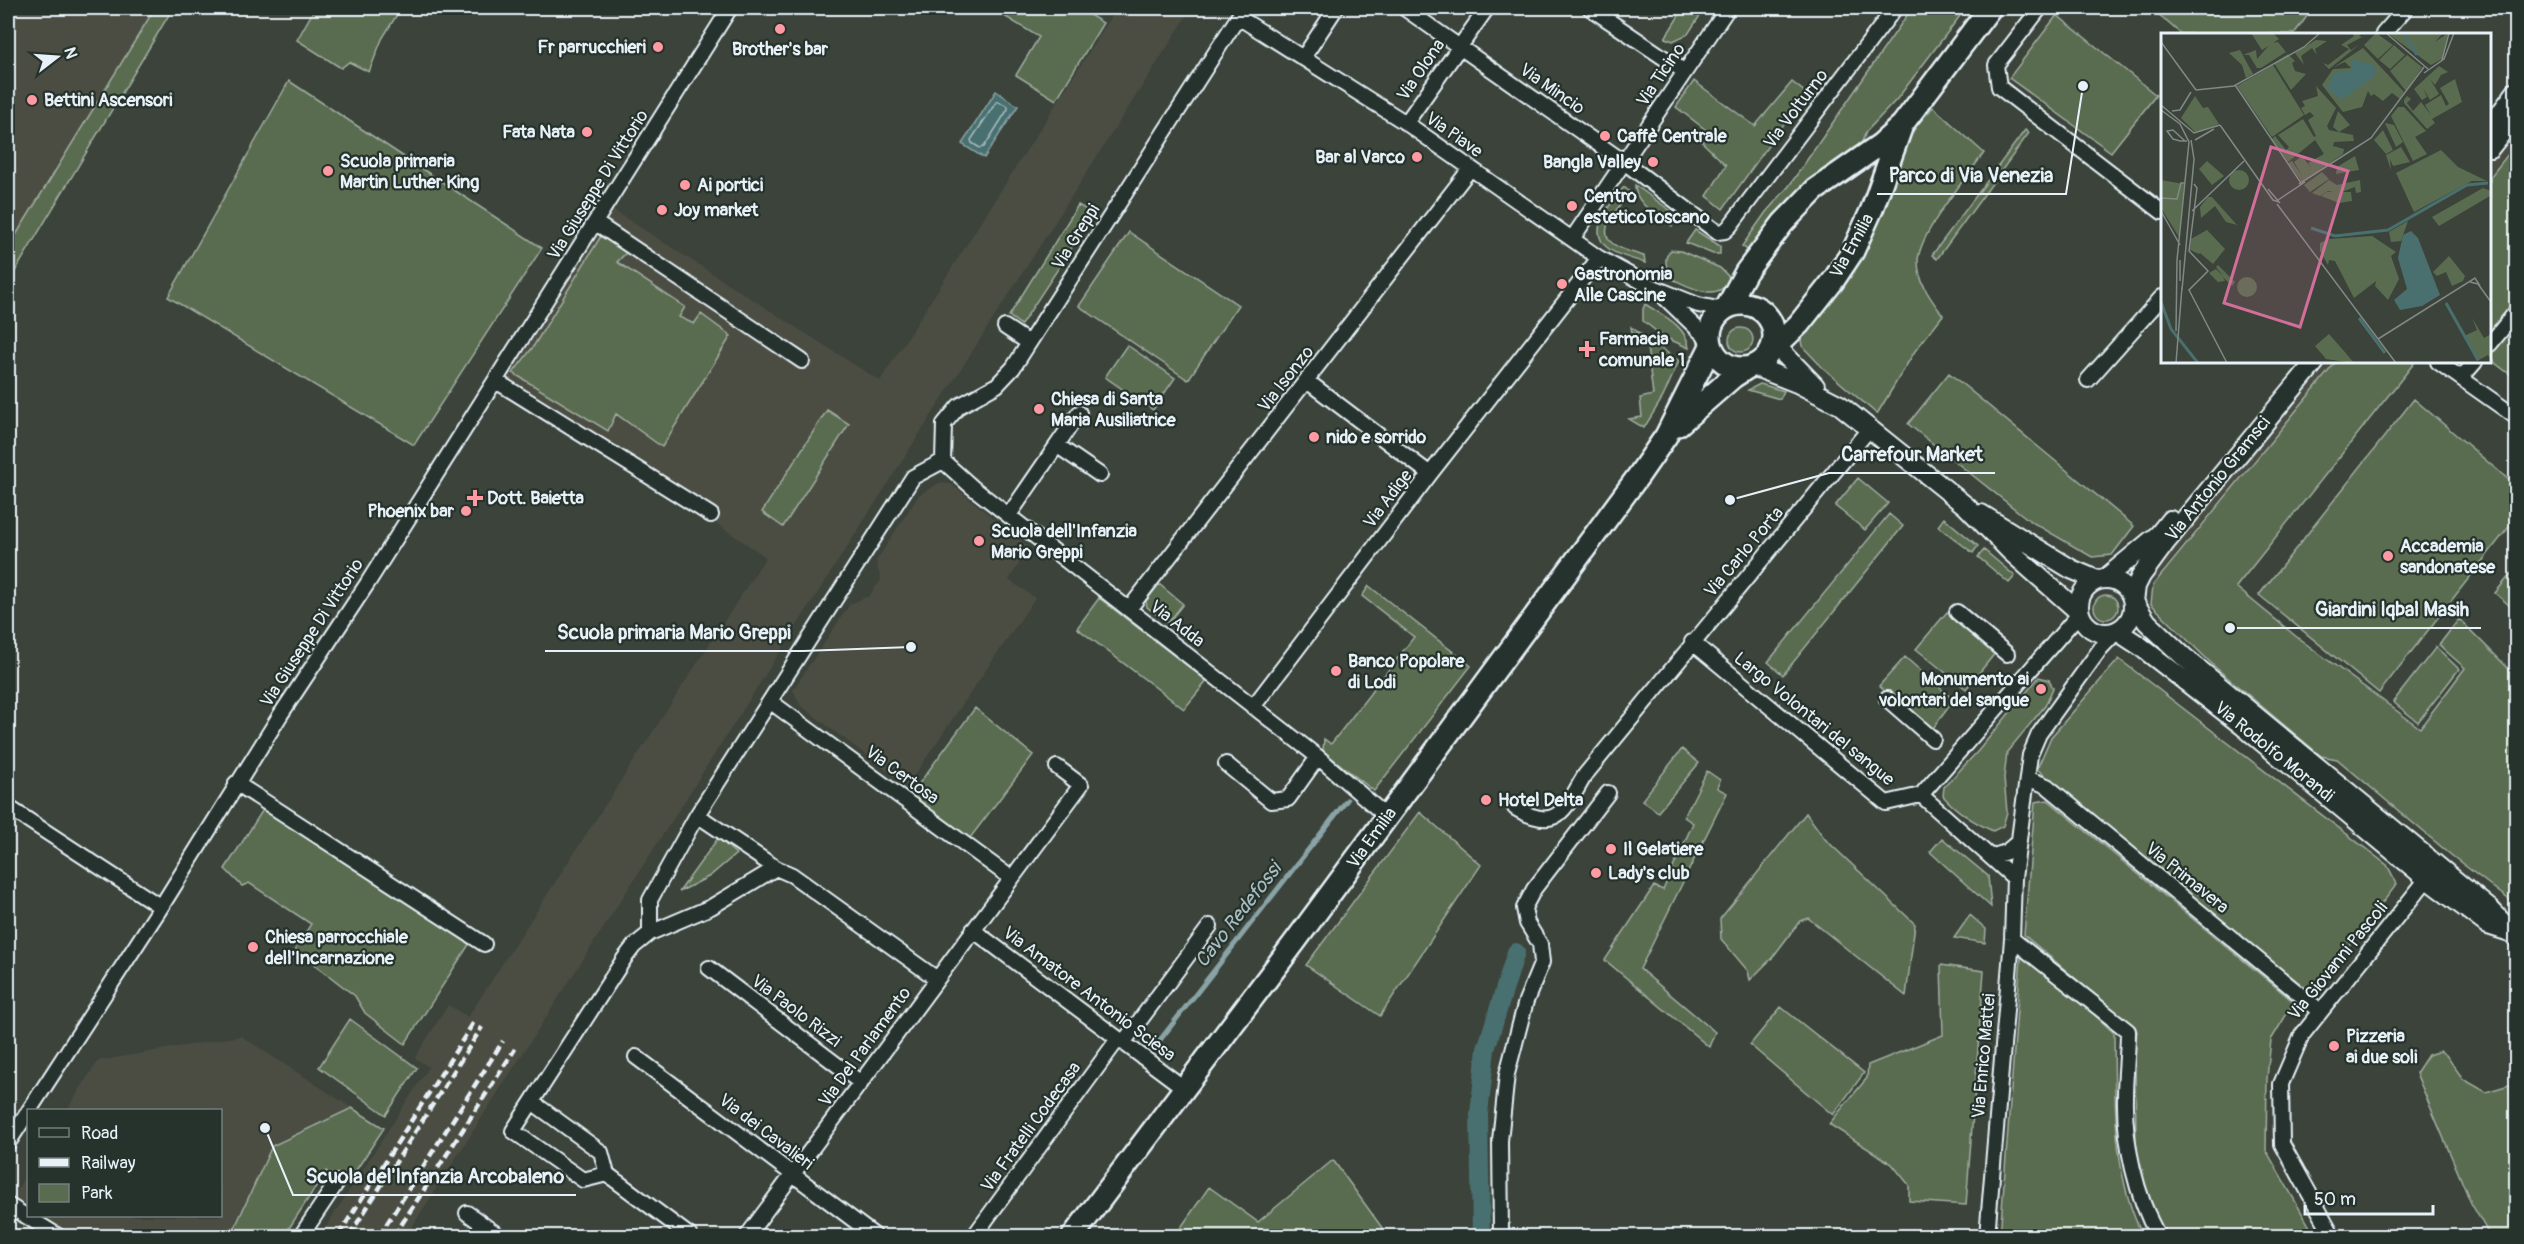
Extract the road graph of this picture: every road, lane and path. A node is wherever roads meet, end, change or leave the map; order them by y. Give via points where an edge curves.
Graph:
1 (730, 8) edge
2 (1336, 8) edge
3 (1404, 8) edge
4 (1487, 8) edge
5 (1590, 8) edge
6 (1728, 8) edge
7 (1895, 8) edge
8 (1990, 8) edge
9 (2040, 8) edge
10 (2406, 8) edge
11 (1241, 12) edge
12 (2384, 33) edge
13 (1458, 46) junction
14 (1303, 58) junction
15 (1685, 72) junction
16 (2517, 92) edge
17 (2517, 115) edge
18 (1406, 123) junction
19 (1902, 125) junction
20 (2491, 126) edge
21 (2491, 147) edge
22 (1624, 162) junction
23 (1470, 169) junction
24 (2161, 210) edge
25 (596, 223) junction
26 (1725, 231) joint
27 (1572, 239) junction
28 (1599, 258) junction
29 (1648, 285) junction
30 (2161, 299) edge
31 (1725, 308) junction
32 (2517, 312) edge
33 (1005, 327) dead end
34 (1029, 343) junction
35 (1711, 343) junction
36 (1775, 343) junction
37 (2491, 343) edge
38 (802, 361) dead end
39 (2300, 363) edge
40 (2314, 363) edge
41 (2440, 363) edge
42 (2474, 363) edge
43 (1750, 367) junction
44 (2462, 377) junction
45 (2088, 380) dead end
46 (496, 381) junction
47 (1307, 381) junction
48 (1828, 398) junction
49 (1079, 413) dead end
50 (2517, 417) edge
51 (1870, 428) junction
52 (1666, 436) junction
53 (1058, 446) junction
54 (943, 461) junction
55 (1430, 474) junction
56 (1100, 475) dead end
57 (1966, 506) junction
58 (711, 514) dead end
59 (1009, 515) junction
60 (2101, 579) junction
61 (2133, 602) junction
62 (1129, 609) junction
63 (1957, 612) dead end
64 (2080, 613) junction
65 (2117, 631) junction
66 (1692, 642) junction
67 (2007, 654) dead end
68 (1887, 699) dead end
69 (771, 702) junction
70 (1253, 707) junction
71 (1933, 739) dead end
72 (2283, 739) junction
73 (1318, 757) junction
74 (1226, 764) dead end
75 (1057, 767) dead end
76 (2027, 778) junction
77 (236, 783) junction
78 (1608, 793) dead end
79 (1921, 795) junction
80 (8, 807) edge
81 (1515, 808) dead end
82 (697, 815) junction
83 (1387, 817) junction
84 (2019, 841) junction
85 (1991, 857) junction
86 (776, 868) junction
87 (1011, 878) junction
88 (2014, 878) junction
89 (2427, 879) junction
90 (160, 907) junction
91 (1210, 926) dead end
92 (973, 930) junction
93 (2510, 930) edge
94 (650, 933) junction
95 (2012, 939) junction
96 (484, 944) dead end
97 (709, 968) dead end
98 (937, 980) junction
99 (2320, 1011) junction
100 (1120, 1041) junction
101 (636, 1057) dead end
102 (861, 1083) junction
103 (1184, 1088) junction
104 (532, 1102) junction
105 (30, 1109) edge
106 (27, 1114) edge
107 (8, 1143) edge
108 (607, 1174) junction
109 (794, 1175) junction
110 (338, 1182) dead end
111 (8, 1205) edge
112 (467, 1213) dead end
113 (27, 1217) edge
114 (27, 1217) edge
115 (1500, 1233) dead end
116 (58, 1236) edge
117 (301, 1236) edge
118 (499, 1236) edge
119 (690, 1236) edge
120 (747, 1236) edge
121 (875, 1236) edge
122 (974, 1236) edge
123 (1073, 1236) edge
124 (1987, 1236) edge
125 (2158, 1236) edge
126 (2333, 1236) edge

1 - 25 street, Via Giuseppe Di Vittorio
2 - 14 street
3 - 13 street, Via Mincio
4 - 13 street, Via Olona
5 - 15 street
6 - 15 street, Via Ticino
7 - 26 street, Via Volturno
8 - 19 main road, Via Emilia
9 - 24 street via 1996,65 1999,87
10 - 12 street
11 - 14 street, Via Piave
11 - 34 street, Via Greppi
13 - 18 street, Via Olona
13 - 22 street, Via Mincio
14 - 18 street, Via Piave
15 - 22 street, Via Ticino
16 - 20 street
17 - 21 street
18 - 23 street, Via Piave
19 - 31 main road, Via Emilia via 1796,209 1757,256
19 - 36 main road, Via Emilia via 1856,245 1817,303
22 - 26 street, Via Mincio via 1711,229
22 - 27 street, Via Ticino
23 - 27 street, Via Piave
23 - 47 street, Via Isonzo
25 - 38 street
25 - 46 street, Via Giuseppe Di Vittorio
27 - 28 street, Via Piave
28 - 29 street, Via Piave
28 - 55 street, Via Adige
29 - 31 street, Via Piave via 1698,305
29 - 35 street, Via Piave
30 - 45 street
31 - 35 main road via 1711,326
31 - 36 main road via 1745,303 1756,306 1773,324
32 - 37 street
33 - 34 street
34 - 54 street, Via Greppi via 997,385 959,406 944,424
35 - 43 main road via 1720,360 1729,366
35 - 52 main road, Via Emilia
36 - 43 main road via 1766,358
36 - 48 street
39 - 60 street, Via Antonio Gramsci via 2158,535
40 - 61 street, Via Antonio Gramsci via 2166,542 2141,576
41 - 44 street
42 - 44 street
43 - 48 street
43 - 52 main road, Via Emilia via 1724,384
44 - 50 street
46 - 58 street
46 - 77 street, Via Giuseppe Di Vittorio
47 - 55 street
47 - 62 street, Via Isonzo
48 - 51 street
49 - 53 street
51 - 57 street
51 - 66 street, Via Carlo Porta
52 - 83 main road, Via Emilia
53 - 56 street
53 - 59 street
54 - 59 street, Via Adda
54 - 69 street via 913,477
55 - 70 street, Via Adige
57 - 60 street via 2071,569
57 - 64 street
59 - 62 street, Via Adda
60 - 61 street via 2125,586
60 - 64 street via 2082,593
61 - 65 street via 2131,618
61 - 72 street, Via Rodolfo Morandi via 2147,622 2184,657
62 - 70 street, Via Adda
63 - 67 street
64 - 65 street via 2098,632
64 - 79 street
65 - 76 street via 2039,734 2030,755
65 - 89 street, Via Rodolfo Morandi via 2243,726
66 - 79 street, Largo Volontari del sangue via 1886,802
66 - 81 street via 1556,817 1534,818
68 - 71 street
69 - 82 street
69 - 87 street, Via Certosa
70 - 73 street, Via Adda
72 - 89 street, Via Rodolfo Morandi via 2292,757 2422,863
72 - 93 street, Via Rodolfo Morandi
73 - 74 street via 1288,799 1272,801
73 - 83 street, Via Adda
75 - 87 street, Via Del Parlamento via 1081,785
76 - 84 street
76 - 99 street, Via Primavera via 2047,786
77 - 90 street, Via Giuseppe Di Vittorio
77 - 96 street
78 - 115 street via 1527,900 1524,915 1540,944 1542,962 1526,1001 1507,1074 1500,1141
79 - 85 street
80 - 90 street
82 - 86 street
82 - 94 street via 650,900
83 - 103 main road, Via Emilia
84 - 85 street via 2006,852
84 - 88 street
85 - 88 street
86 - 94 street via 711,907
86 - 98 street via 792,875
87 - 92 street, Via Del Parlamento
88 - 95 street, Via Enrico Mattei
89 - 93 street, Via Rodolfo Morandi via 2488,925
89 - 99 street, Via Giovanni Pascoli
90 - 105 street, Via Giuseppe Di Vittorio
91 - 100 street, Via Fratelli Codecasa
92 - 98 street, Via Del Parlamento
92 - 100 street, Via Amatore Antonio Sciesa
94 - 104 street via 624,959
95 - 124 street, Via Enrico Mattei
95 - 125 street via 2128,1032 2124,1098 2128,1144 2144,1211
97 - 102 street, Via Paolo Rizzi
98 - 102 street, Via Del Parlamento
99 - 126 street, Via Giovanni Pascoli via 2302,1035 2281,1084 2282,1144
100 - 103 street, Via Amatore Antonio Sciesa
100 - 122 street, Via Fratelli Codecasa
101 - 109 street, Via dei Cavalieri
102 - 109 street, Via Del Parlamento
103 - 123 main road, Via Emilia
104 - 108 street via 601,1152
104 - 108 street via 513,1131 583,1180
106 - 107 street, Via Giuseppe Di Vittorio
108 - 119 street
109 - 120 street, Via Del Parlamento
109 - 121 street, Via dei Cavalieri
110 - 117 street
111 - 114 street
112 - 118 street
113 - 116 street

